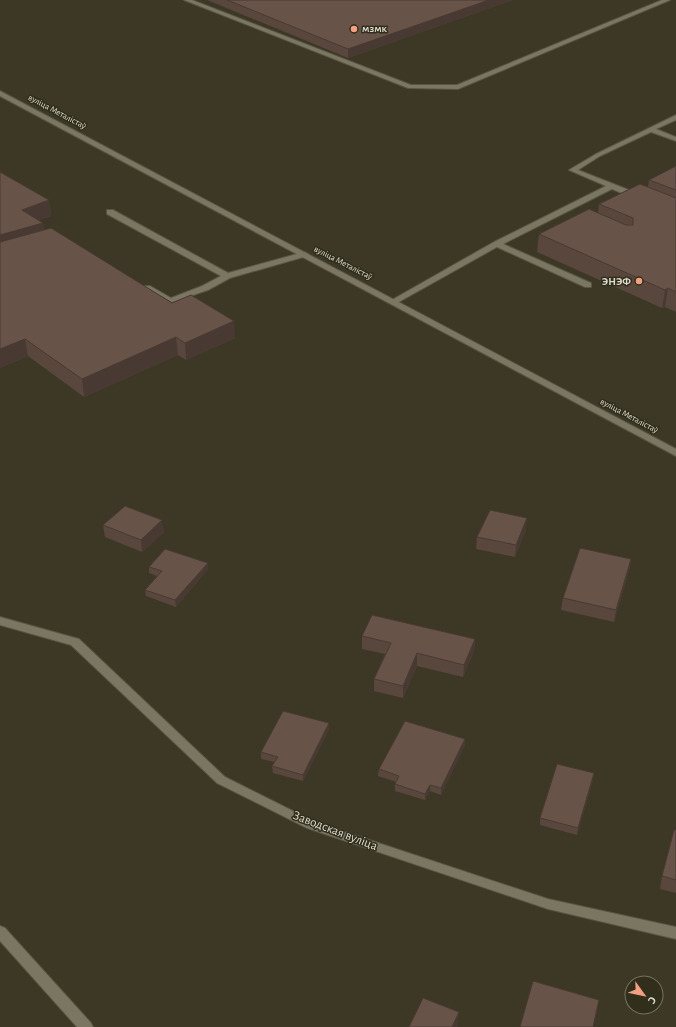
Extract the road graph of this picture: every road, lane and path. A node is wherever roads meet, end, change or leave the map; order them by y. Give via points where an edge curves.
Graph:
1 (187, 0) edge
2 (666, 0) edge
3 (0, 93) edge
4 (676, 117) edge
5 (652, 130) junction
6 (676, 139) edge
7 (612, 186) junction
8 (640, 198) edge
9 (110, 212) dead end
10 (498, 244) junction
11 (304, 254) junction
12 (227, 276) junction
13 (142, 285) edge
14 (588, 285) dead end
15 (394, 301) junction
16 (676, 453) edge
17 (0, 621) edge
18 (0, 932) edge
19 (676, 933) edge
20 (86, 1027) edge

1 - 2 street via 410,87 458,87
3 - 11 street, вуліца Металістаў
4 - 5 street
5 - 6 street
5 - 7 street via 598,155 573,170
7 - 8 street
7 - 10 street via 566,214
9 - 12 street
10 - 14 street
10 - 15 street
11 - 12 street
11 - 15 street, вуліца Металістаў
12 - 13 street via 205,288 170,301
15 - 16 street, вуліца Металістаў
17 - 19 street, Заводская вуліца via 75,642 221,780 311,825 548,904
18 - 20 street

